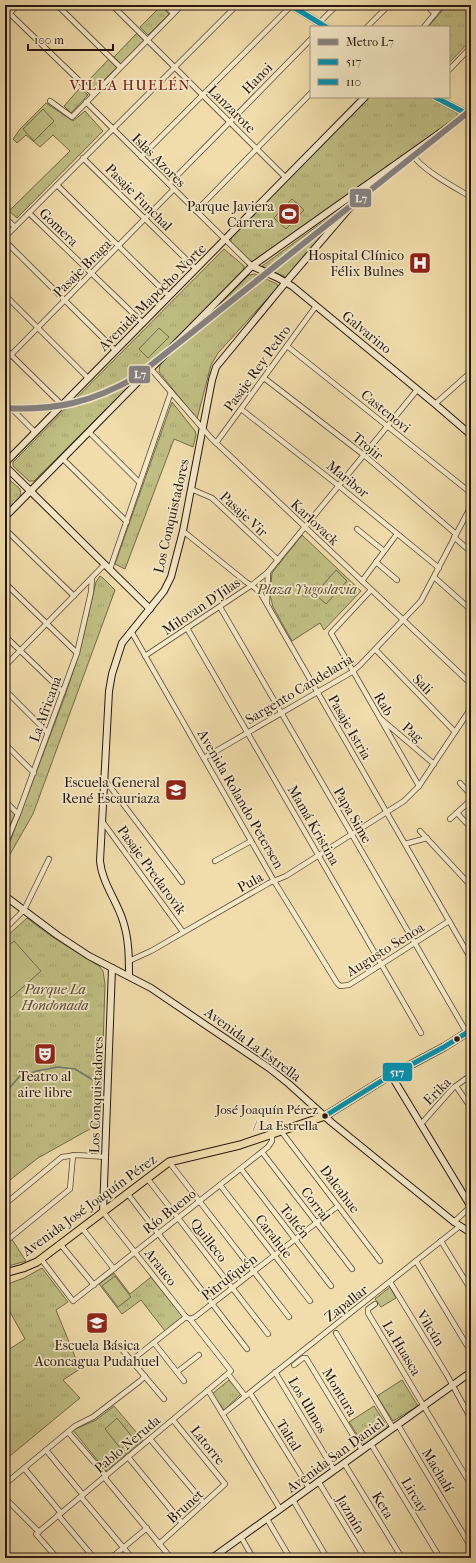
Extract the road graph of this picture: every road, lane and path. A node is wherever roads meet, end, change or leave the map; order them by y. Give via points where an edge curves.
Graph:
1 (18, 5) edge
2 (57, 5) edge
3 (112, 5) edge
4 (165, 5) edge
5 (182, 5) edge
6 (237, 5) edge
7 (290, 5) edge
8 (336, 5) edge
9 (389, 5) edge
10 (426, 5) edge
11 (442, 5) edge
12 (5, 9) edge
13 (10, 12) junction
14 (173, 13) junction
15 (435, 14) junction
16 (5, 17) edge
17 (323, 26) edge
18 (368, 26) edge
19 (425, 26) edge
20 (147, 40) junction
21 (310, 40) edge
22 (471, 47) edge
23 (120, 67) junction
24 (175, 68) junction
25 (450, 69) edge
26 (93, 94) junction
27 (310, 94) edge
28 (203, 95) junction
29 (364, 98) edge
30 (437, 98) edge
31 (444, 98) edge
32 (50, 101) dead end
33 (86, 102) junction
34 (452, 106) junction
35 (470, 114) edge
36 (230, 122) junction
37 (112, 128) junction
38 (257, 149) junction
39 (412, 154) junction
40 (141, 157) junction
41 (83, 158) junction
42 (286, 178) junction
43 (169, 184) junction
44 (57, 185) junction
45 (363, 189) junction
46 (174, 190) junction
47 (471, 197) edge
48 (196, 211) junction
49 (29, 213) junction
50 (5, 218) edge
51 (145, 219) junction
52 (15, 227) junction
53 (5, 237) edge
54 (225, 240) junction
55 (5, 241) edge
56 (118, 246) junction
57 (252, 266) junction
58 (196, 269) junction
59 (91, 273) junction
60 (286, 282) junction
61 (5, 295) edge
62 (169, 296) junction
63 (65, 300) junction
64 (316, 306) junction
65 (142, 323) junction
66 (38, 328) junction
67 (287, 346) junction
68 (5, 349) edge
69 (116, 351) junction
70 (11, 355) junction
71 (5, 361) edge
72 (151, 369) junction
73 (471, 372) edge
74 (88, 378) junction
75 (264, 378) junction
76 (417, 390) junction
77 (171, 392) junction
78 (5, 402) edge
79 (435, 404) junction
80 (62, 405) junction
81 (240, 410) junction
82 (461, 425) junction
83 (388, 426) junction
84 (202, 430) junction
85 (471, 430) edge
86 (35, 432) junction
87 (89, 432) junction
88 (471, 435) edge
89 (216, 443) junction
90 (364, 455) junction
91 (63, 459) junction
92 (5, 463) edge
93 (5, 466) edge
94 (140, 482) junction
95 (339, 486) junction
96 (191, 489) junction
97 (30, 491) junction
98 (471, 493) edge
99 (471, 506) edge
100 (5, 517) edge
101 (127, 522) junction
102 (305, 527) junction
103 (5, 529) edge
104 (356, 529) dead end
105 (183, 531) junction
106 (397, 534) junction
107 (455, 536) junction
108 (384, 551) junction
109 (471, 552) edge
110 (278, 560) junction
111 (376, 562) junction
112 (105, 564) junction
113 (439, 568) junction
114 (110, 569) junction
115 (268, 572) junction
116 (434, 577) junction
117 (92, 578) junction
118 (397, 580) dead end
119 (362, 581) junction
120 (5, 583) edge
121 (252, 585) junction
122 (371, 590) junction
123 (74, 596) junction
124 (267, 605) junction
125 (220, 607) junction
126 (150, 609) junction
127 (471, 610) edge
128 (404, 620) junction
129 (47, 624) junction
130 (187, 628) junction
131 (131, 631) junction
132 (5, 636) edge
133 (376, 650) junction
134 (20, 651) junction
135 (77, 653) junction
136 (145, 656) junction
137 (5, 666) edge
138 (352, 672) junction
139 (471, 684) edge
140 (5, 690) edge
141 (62, 692) junction
142 (317, 692) junction
143 (471, 708) edge
144 (281, 713) junction
145 (379, 717) junction
146 (247, 732) junction
147 (455, 732) junction
148 (48, 733) junction
149 (5, 744) edge
150 (204, 758) junction
151 (434, 764) junction
152 (34, 773) junction
153 (104, 780) junction
154 (460, 783) dead end
155 (419, 786) junction
156 (471, 795) edge
157 (471, 800) edge
158 (5, 801) edge
159 (386, 812) junction
160 (457, 813) junction
161 (18, 814) junction
162 (450, 819) dead end
163 (102, 821) junction
164 (471, 828) edge
165 (420, 831) dead end
166 (351, 834) junction
167 (426, 838) junction
168 (251, 841) junction
169 (405, 844) junction
170 (5, 845) edge
171 (318, 855) junction
172 (49, 859) dead end
173 (215, 861) dead end
174 (274, 881) junction
175 (182, 882) dead end
176 (471, 886) edge
177 (5, 896) edge
178 (24, 910) junction
179 (449, 921) junction
180 (5, 929) edge
181 (183, 932) junction
182 (414, 944) junction
183 (471, 959) edge
184 (129, 961) junction
185 (382, 964) junction
186 (112, 968) junction
187 (120, 972) junction
188 (129, 976) junction
189 (332, 977) joint
190 (111, 980) junction
191 (469, 1032) edge
192 (421, 1033) dead end
193 (471, 1040) edge
194 (391, 1075) junction
195 (471, 1075) edge
196 (456, 1086) junction
197 (471, 1108) edge
198 (325, 1116) junction
199 (421, 1124) junction
200 (281, 1131) junction
201 (272, 1134) junction
202 (262, 1152) junction
203 (73, 1155) junction
204 (106, 1157) junction
205 (169, 1162) junction
206 (240, 1169) junction
207 (147, 1178) junction
208 (220, 1185) junction
209 (127, 1194) junction
210 (199, 1202) junction
211 (5, 1204) edge
212 (338, 1206) junction
213 (471, 1206) edge
214 (103, 1212) junction
215 (178, 1218) junction
216 (316, 1222) junction
217 (457, 1224) junction
218 (82, 1228) junction
219 (471, 1233) edge
220 (158, 1234) junction
221 (295, 1239) junction
222 (441, 1241) junction
223 (5, 1242) edge
224 (61, 1244) junction
225 (135, 1252) junction
226 (274, 1255) junction
227 (41, 1259) junction
228 (380, 1261) dead end
229 (416, 1261) junction
230 (114, 1269) junction
231 (352, 1269) dead end
232 (254, 1271) junction
233 (5, 1273) edge
234 (390, 1282) junction
235 (94, 1284) junction
236 (331, 1286) dead end
237 (233, 1288) junction
238 (471, 1290) edge
239 (310, 1301) dead end
240 (212, 1304) junction
241 (375, 1304) dead end
242 (289, 1317) dead end
243 (188, 1318) junction
244 (336, 1333) dead end
245 (268, 1334) dead end
246 (154, 1343) junction
247 (119, 1346) dead end
248 (248, 1350) dead end
249 (471, 1352) edge
250 (199, 1355) dead end
251 (132, 1360) junction
252 (294, 1365) dead end
253 (177, 1372) junction
254 (276, 1372) junction
255 (471, 1372) edge
256 (230, 1373) junction
257 (145, 1376) junction
258 (184, 1381) dead end
259 (452, 1386) junction
260 (208, 1390) junction
261 (250, 1393) junction
262 (245, 1396) junction
263 (164, 1399) dead end
264 (424, 1406) junction
265 (223, 1414) junction
266 (471, 1419) edge
267 (173, 1420) junction
268 (396, 1426) junction
269 (68, 1432) junction
270 (150, 1439) junction
271 (371, 1444) junction
272 (46, 1450) junction
273 (362, 1450) junction
274 (128, 1457) junction
275 (344, 1463) junction
276 (24, 1468) junction
277 (334, 1470) junction
278 (105, 1477) junction
279 (318, 1481) junction
280 (5, 1484) edge
281 (225, 1484) joint
282 (471, 1485) edge
283 (309, 1488) junction
284 (82, 1496) junction
285 (5, 1498) edge
286 (293, 1500) junction
287 (204, 1504) junction
288 (280, 1509) junction
289 (60, 1514) junction
290 (267, 1519) junction
291 (182, 1523) junction
292 (146, 1528) junction
293 (38, 1533) junction
294 (241, 1537) junction
295 (159, 1544) junction
296 (471, 1547) edge
297 (123, 1548) junction
298 (57, 1558) edge
299 (94, 1558) edge
300 (111, 1558) edge
301 (132, 1558) edge
302 (171, 1558) edge
303 (214, 1558) edge
304 (253, 1558) edge
305 (290, 1558) edge
306 (328, 1558) edge
307 (365, 1558) edge
308 (402, 1558) edge
309 (440, 1558) edge

1 - 13 street
2 - 23 street
3 - 20 street, Lanzarote
4 - 14 street
5 - 14 street
6 - 24 street
7 - 17 street
7 - 28 street
8 - 17 street
9 - 18 street
10 - 15 street
11 - 15 street
12 - 13 street
13 - 16 street
13 - 26 street
14 - 20 street
15 - 19 street
20 - 23 street
20 - 24 street, Lanzarote
21 - 36 street, Hanoi
22 - 25 street
23 - 26 street
24 - 28 street, Lanzarote
24 - 37 street via 118,126
26 - 33 street
27 - 38 street
28 - 36 street, Lanzarote
28 - 40 street
29 - 42 street, Avenida Mapocho Norte
30 - 34 street
31 - 34 street
32 - 33 street via 72,117
33 - 37 street, Islas Azores
34 - 35 street
35 - 39 street
36 - 38 street, Lanzarote
36 - 43 street, Hanoi
37 - 40 street, Islas Azores
37 - 41 street
38 - 42 street, Lanzarote
38 - 48 street
39 - 45 street
39 - 47 street via 416,161
40 - 43 street, Islas Azores
41 - 44 street
41 - 51 street, Pasaje Funchal
42 - 54 street, Avenida Mapocho Norte
43 - 46 street, Islas Azores
44 - 49 street
44 - 56 street
45 - 57 street
45 - 60 street, Los Conquistadores
46 - 48 street, Islas Azores
46 - 51 street, Pasaje Braga
48 - 54 street, Islas Azores
49 - 52 street
49 - 59 street, Gomera
50 - 52 street
51 - 56 street, Pasaje Braga
51 - 58 street, Pasaje Funchal
52 - 53 street
54 - 57 street, Islas Azores
54 - 58 street, Avenida Mapocho Norte
55 - 63 street
56 - 59 street, Pasaje Braga
56 - 62 street
57 - 60 street, Galvarino
57 - 72 street
58 - 62 street, Avenida Mapocho Norte
59 - 63 street, Pasaje Braga
59 - 65 street, Gomera
60 - 64 street, Galvarino
60 - 84 street, Los Conquistadores via 216,367
61 - 66 street
62 - 65 street, Avenida Mapocho Norte
63 - 66 street, Pasaje Braga
63 - 69 street
64 - 67 street, Pasaje Rey Pedro
64 - 76 street, Galvarino
65 - 69 street, Avenida Mapocho Norte
66 - 70 street, Pasaje Braga
66 - 74 street
67 - 75 street, Pasaje Rey Pedro
67 - 83 street, Castenovi
68 - 70 street
69 - 74 street, Avenida Mapocho Norte
70 - 71 street, Pasaje Braga
70 - 80 street
72 - 77 street, Karlovack
72 - 87 street
73 - 79 street
74 - 80 street, Avenida Mapocho Norte
75 - 81 street, Pasaje Rey Pedro
75 - 90 street, Trojir
76 - 79 street, Galvarino
76 - 83 street, Milovan D'Jilas
77 - 84 street, Karlovack
77 - 94 street
78 - 86 street
79 - 82 street, Galvarino
80 - 86 street, Avenida Mapocho Norte
81 - 89 street, Pasaje Rey Pedro
81 - 95 street, Maribor
82 - 85 street, Galvarino
82 - 88 street, Galvarino
83 - 90 street, Milovan D'Jilas
83 - 98 street, Castenovi
84 - 89 street, Karlovack
84 - 96 street, Los Conquistadores
86 - 92 street, Avenida Mapocho Norte
87 - 91 street
87 - 94 street
89 - 102 street, Karlovack
90 - 95 street, Milovan D'Jilas
90 - 107 street, Trojir
91 - 97 street
91 - 101 street
93 - 97 street
94 - 101 street
95 - 102 street, Milovan D'Jilas
95 - 106 street, Maribor
96 - 105 street, Los Conquistadores
96 - 110 street, Pasaje Vir via 215,501
97 - 100 street
97 - 112 street
99 - 107 street, Sargento Candelaria
101 - 114 street
102 - 110 street, Milovan D'Jilas
102 - 119 street, Karlovack
103 - 123 street
104 - 108 street
105 - 121 street, Pasaje Istria
105 - 126 street, Los Conquistadores via 167,586
106 - 108 street
106 - 113 street, Maribor
107 - 109 street, Trojir
107 - 113 street, Sargento Candelaria
108 - 111 street
110 - 115 street, Milovan D'Jilas
111 - 118 street
111 - 119 street
112 - 114 street
112 - 117 street
113 - 116 street, Sargento Candelaria
114 - 126 street
115 - 121 street, Milovan D'Jilas
115 - 124 street
116 - 127 street
116 - 128 street, Sargento Candelaria via 421,601
117 - 123 street
117 - 135 street, La Africana
119 - 122 street, Karlovack
120 - 129 street
121 - 124 street, Pasaje Istria
121 - 125 street, Milovan D'Jilas
122 - 128 street, Karlovack
122 - 138 street, Rab via 331,633
123 - 129 street
124 - 142 street, Pasaje Istria
125 - 130 street, Milovan D'Jilas
125 - 144 street, Papa Sime
126 - 131 street, Los Conquistadores
128 - 133 street, Sargento Candelaria
128 - 139 street, Karlovack
129 - 134 street
129 - 135 street
130 - 136 street, Milovan D'Jilas
130 - 146 street, Mamá Kristina
131 - 136 street, Avenida Rolando Petersen
131 - 153 street, Los Conquistadores via 122,643 110,684
132 - 134 street
133 - 138 street, Sargento Candelaria
133 - 147 street, Sali
134 - 137 street
134 - 141 street
135 - 141 street, La Africana
136 - 150 street, Avenida Rolando Petersen
138 - 142 street, Sargento Candelaria
138 - 145 street, Rab
140 - 148 street
141 - 148 street, La Africana
142 - 144 street, Sargento Candelaria
142 - 159 street, Pasaje Istria
143 - 147 street, Pula
144 - 146 street, Sargento Candelaria
144 - 166 street, Papa Sime
145 - 151 street, Pag
145 - 155 street, Rab
146 - 150 street, Sargento Candelaria
146 - 171 street, Mamá Kristina
147 - 151 street, Pula
148 - 152 street, La Africana
149 - 152 street
150 - 168 street, Avenida Rolando Petersen
151 - 155 street, Pula
152 - 161 street, La Africana
153 - 163 street, Los Conquistadores
153 - 175 street
154 - 156 street
155 - 159 street, Pula via 404,801
157 - 160 street
158 - 161 street
159 - 166 street, Pula
159 - 169 street, Pasaje Istria
160 - 162 street
160 - 164 street
161 - 170 street, La Africana
163 - 181 street, Pasaje Predarovik
163 - 184 street, Los Conquistadores via 101,866 123,921
165 - 167 street
166 - 171 street, Pula
166 - 182 street, Papa Sime
167 - 169 street
167 - 176 street
168 - 173 street
168 - 174 street, Avenida Rolando Petersen
169 - 179 street, Pasaje Istria
171 - 174 street, Pula
171 - 185 street, Mamá Kristina
172 - 178 street
174 - 181 street, Pula
174 - 189 street, Avenida Rolando Petersen
177 - 178 street, Avenida La Estrella
178 - 180 street
178 - 186 street, Avenida La Estrella via 57,935
179 - 182 street, Augusto Senoa
179 - 183 street, Pasaje Istria
181 - 184 street, Pula
182 - 185 street, Augusto Senoa
182 - 191 street, Papa Sime
184 - 188 street, Los Conquistadores
185 - 189 street, Augusto Senoa via 349,986 340,986
185 - 192 street, Mamá Kristina
186 - 187 street, Avenida La Estrella
186 - 190 street, Los Conquistadores
187 - 188 street, Avenida La Estrella
187 - 190 street
188 - 198 street, Avenida La Estrella via 151,988 269,1068
190 - 204 street, Los Conquistadores
191 - 193 street, Papa Sime
191 - 194 main road, Avenida José Joaquín Pérez
194 - 198 main road, Avenida José Joaquín Pérez
194 - 199 street
195 - 196 street, Erika
196 - 197 street
196 - 199 street, Erika
198 - 200 main road, Avenida José Joaquín Pérez
198 - 217 street, Avenida La Estrella
199 - 213 street
200 - 201 main road, Avenida José Joaquín Pérez
200 - 212 street, Dalcahue
201 - 202 street, Río Bueno via 270,1146
201 - 205 main road, Avenida José Joaquín Pérez
202 - 206 street, Río Bueno
202 - 216 street, Corral
203 - 204 street
203 - 211 street via 59,1159
203 - 223 street via 70,1188
204 - 214 street, Los Conquistadores
205 - 207 main road, Avenida José Joaquín Pérez
205 - 210 street
206 - 208 street, Río Bueno
206 - 221 street, Toltén
207 - 209 main road, Avenida José Joaquín Pérez
207 - 215 street, Quilleco
208 - 210 street, Río Bueno
208 - 226 street, Carahue
209 - 214 main road, Avenida José Joaquín Pérez
209 - 220 street
210 - 215 street, Río Bueno
210 - 232 street
212 - 216 street, Pitrufquén
212 - 228 street, Dalcahue
213 - 217 street, Zapallar
214 - 218 main road, Avenida José Joaquín Pérez
214 - 225 street, Arauco
215 - 220 street, Río Bueno
215 - 237 street, Quilleco
216 - 221 street, Pitrufquén
216 - 231 street, Corral
217 - 219 street, Avenida La Estrella
217 - 222 street, Zapallar
218 - 224 main road, Avenida José Joaquín Pérez
218 - 230 street
220 - 225 street, Río Bueno
220 - 240 street
221 - 226 street, Pitrufquén
221 - 236 street, Toltén
222 - 229 street, Zapallar
222 - 238 street
224 - 227 main road, Avenida José Joaquín Pérez
224 - 235 street
225 - 230 street, Río Bueno
225 - 243 street, Arauco
226 - 232 street, Pitrufquén
226 - 239 street, Carahue
227 - 233 main road, Avenida José Joaquín Pérez
227 - 235 street, Río Bueno via 73,1301
229 - 234 street, Zapallar
229 - 249 street
230 - 235 street, Río Bueno
232 - 237 street, Pitrufquén
232 - 242 street
234 - 254 street, Zapallar
234 - 259 street, Vilcún
237 - 240 street, Pitrufquén
237 - 245 street, Quilleco
240 - 243 street, Pitrufquén via 195,1317
240 - 248 street
241 - 264 street, La Huasca via 368,1309 368,1313
243 - 246 street, Pitrufquén
243 - 256 street, Arauco
244 - 268 street, Machalí
246 - 251 street, Pitrufquén
246 - 253 street
247 - 251 street
250 - 253 street
251 - 257 street
252 - 273 street, Montura via 306,1358
253 - 258 street
254 - 261 street, Zapallar
254 - 277 street, Los Ulmos
255 - 259 street, Avenida San Daniel
256 - 260 street, Pablo Neruda
256 - 262 street
257 - 263 street
257 - 269 street
259 - 264 street, Avenida San Daniel
259 - 266 street, Vilcún
260 - 265 street
260 - 267 street, Pablo Neruda
261 - 262 street, Zapallar
261 - 283 street, Taltal
262 - 265 street, Zapallar
264 - 268 street, Avenida San Daniel
264 - 282 street
265 - 288 street
267 - 270 street, Pablo Neruda
267 - 281 street, Latorre
268 - 271 street, Avenida San Daniel
268 - 296 street, Machalí
269 - 272 street
269 - 278 street
270 - 274 street, Pablo Neruda
270 - 287 street
271 - 273 street, Avenida San Daniel
271 - 309 street, Lircay
272 - 276 street
272 - 284 street
273 - 275 street, Avenida San Daniel
274 - 278 street, Pablo Neruda
274 - 291 street
275 - 277 street, Avenida San Daniel
275 - 308 street, Keta
276 - 280 street
276 - 289 street
277 - 279 street, Avenida San Daniel
278 - 284 street, Pablo Neruda
278 - 292 street
279 - 283 street, Avenida San Daniel
279 - 307 street, Jazmín
281 - 287 street, Brunet
283 - 286 street, Avenida San Daniel
284 - 289 street, Pablo Neruda
284 - 297 street
285 - 293 street
286 - 288 street, Avenida San Daniel
286 - 306 street
287 - 291 street, Brunet
288 - 290 street, Avenida San Daniel
289 - 293 street, Pablo Neruda
289 - 299 street
290 - 294 street, Avenida San Daniel
290 - 305 street
291 - 295 street, Brunet
292 - 295 street
292 - 297 street
293 - 298 street
294 - 303 street, Avenida San Daniel
294 - 304 street
295 - 302 street
297 - 300 street
297 - 301 street

